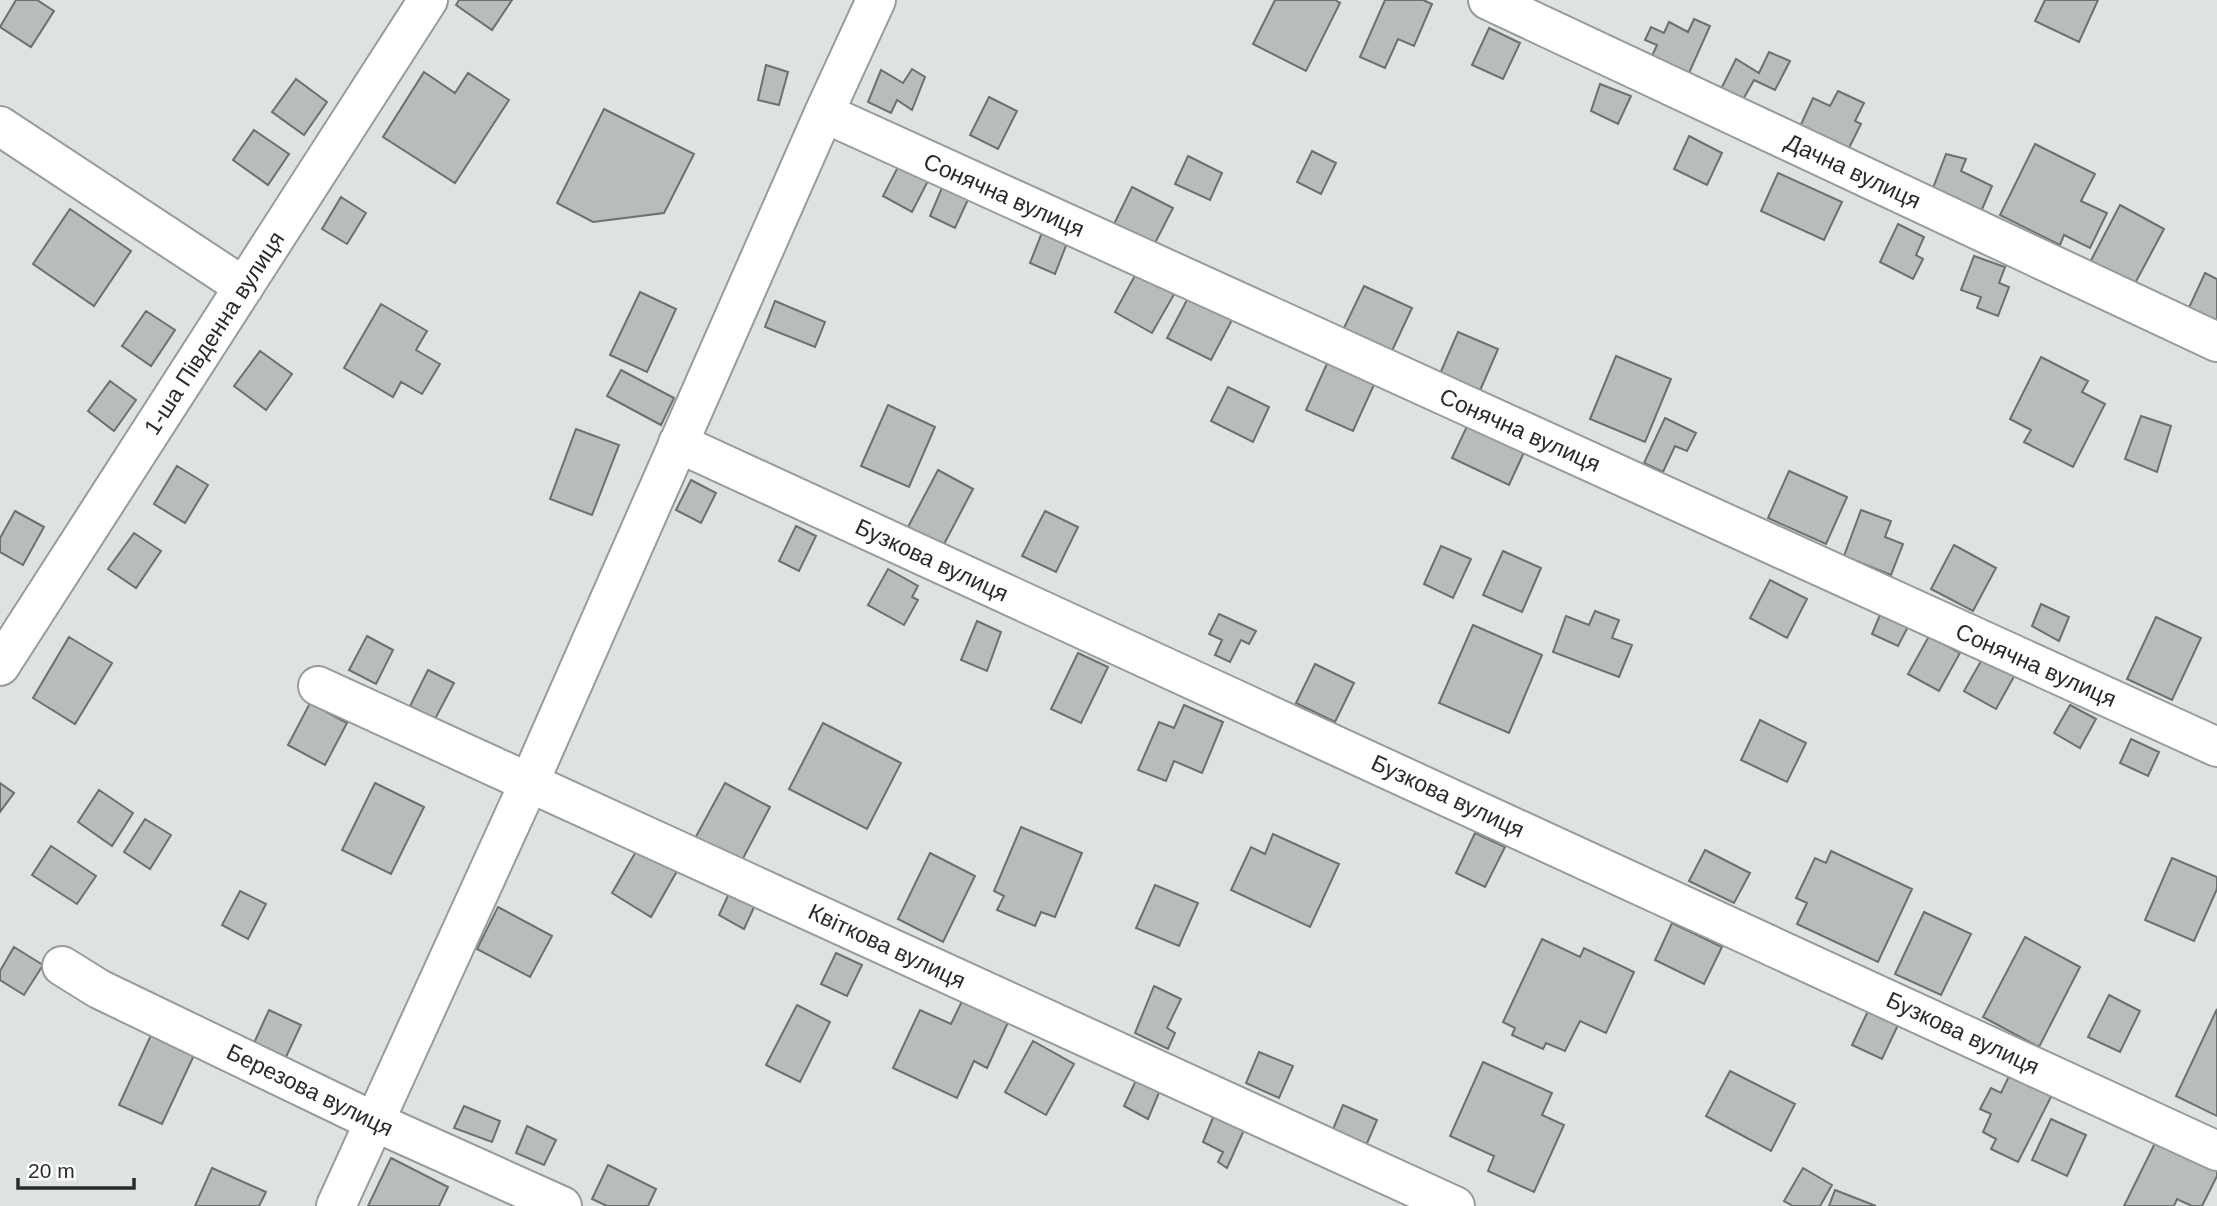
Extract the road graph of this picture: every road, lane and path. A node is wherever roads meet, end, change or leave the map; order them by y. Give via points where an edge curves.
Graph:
1 (428, 0) edge
2 (877, 0) edge
3 (1488, 0) edge
4 (824, 113) junction
5 (0, 126) edge
6 (244, 287) junction
7 (2217, 342) edge
8 (678, 443) junction
9 (0, 666) edge
10 (318, 687) dead end
11 (2217, 747) edge
12 (529, 783) junction
13 (62, 966) dead end
14 (373, 1121) junction
15 (2217, 1151) edge
16 (336, 1206) edge
17 (562, 1206) edge
18 (1455, 1206) edge

1 - 6 street, 1-ша Південна вулиця
2 - 4 street
3 - 7 street, Дачна вулиця
4 - 8 street
4 - 11 street, Сонячна вулиця
5 - 6 street
6 - 9 street, 1-ша Південна вулиця
8 - 12 street
8 - 15 street, Бузкова вулиця
10 - 12 street, Квіткова вулиця
12 - 14 street
12 - 18 street, Квіткова вулиця
13 - 14 street, Березова вулиця via 99,989
14 - 16 street
14 - 17 street, Березова вулиця

